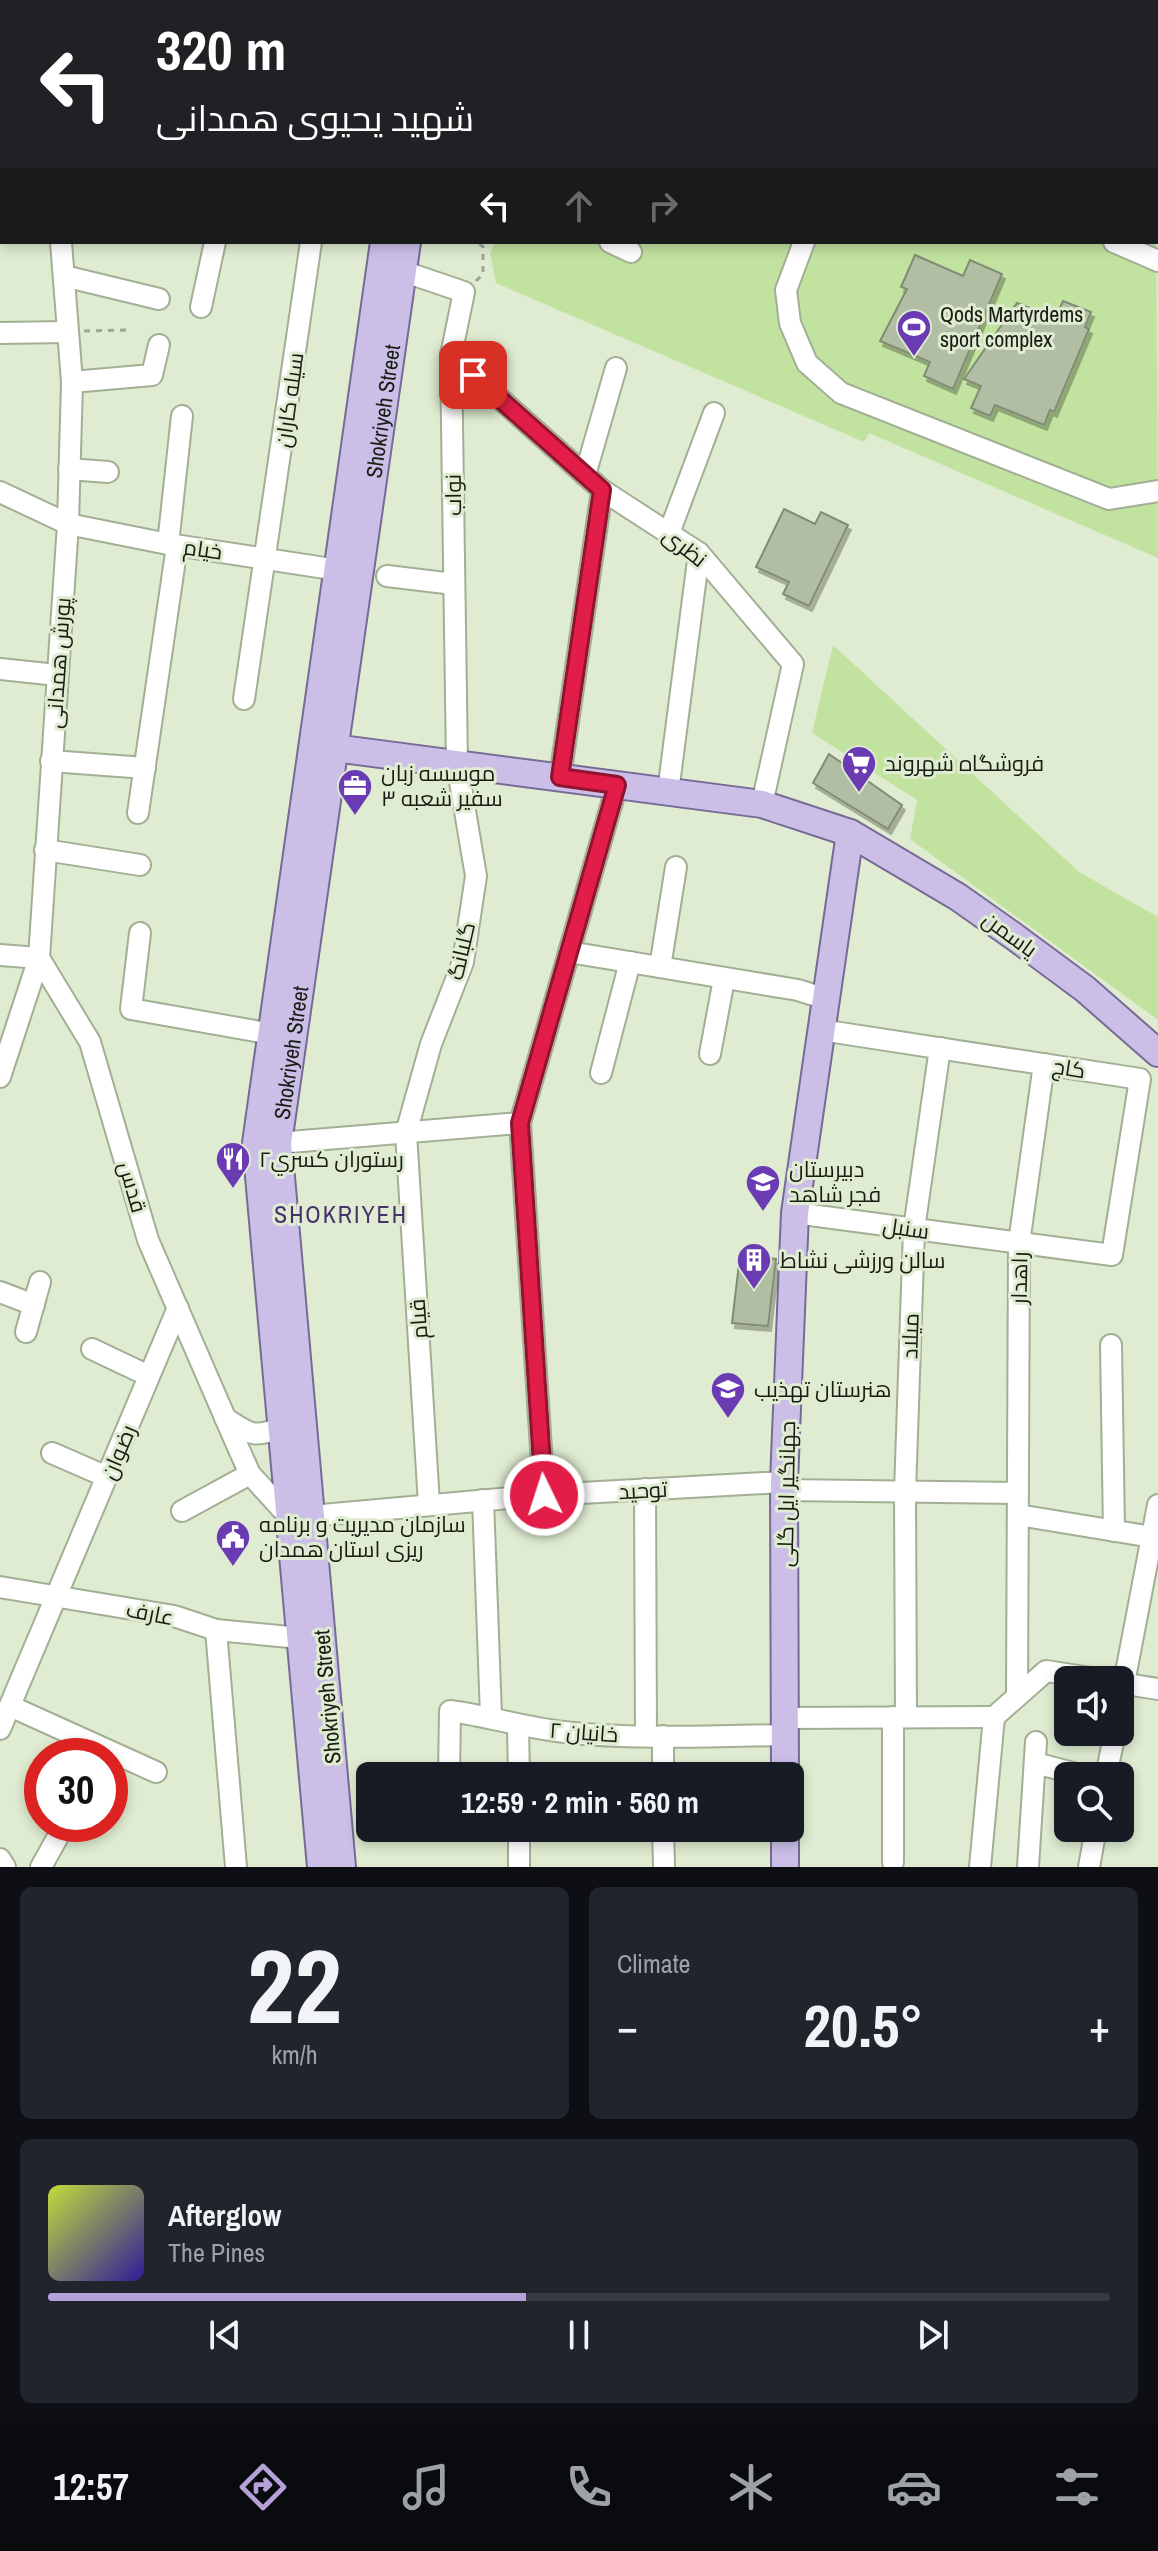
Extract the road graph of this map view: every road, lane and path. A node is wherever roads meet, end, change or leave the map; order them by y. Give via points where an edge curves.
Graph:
1 (61, 244) edge
2 (215, 244) edge
3 (311, 244) edge
4 (384, 244) edge
5 (407, 244) edge
6 (480, 244) edge
7 (614, 244) edge
8 (803, 244) edge
9 (1119, 244) edge
10 (631, 252) dead end
11 (1158, 261) edge
12 (402, 271) junction
13 (64, 276) junction
14 (464, 292) junction
15 (159, 299) dead end
16 (201, 307) dead end
17 (128, 330) dead end
18 (67, 332) junction
19 (0, 333) edge
20 (159, 345) dead end
21 (451, 355) junction
22 (616, 368) dead end
23 (72, 382) junction
24 (714, 413) dead end
25 (182, 416) dead end
26 (69, 469) junction
27 (108, 472) dead end
28 (585, 475) junction
29 (602, 490) junction
30 (1158, 491) edge
31 (0, 492) edge
32 (68, 524) junction
33 (669, 533) junction
34 (173, 545) junction
35 (699, 553) junction
36 (266, 559) junction
37 (338, 570) junction
38 (387, 576) dead end
39 (454, 584) junction
40 (0, 669) edge
41 (57, 675) junction
42 (244, 699) dead end
43 (334, 748) junction
44 (51, 761) junction
45 (457, 764) junction
46 (145, 768) junction
47 (560, 777) junction
48 (617, 785) junction
49 (668, 792) junction
50 (762, 804) junction
51 (138, 813) dead end
52 (850, 833) junction
53 (45, 850) junction
54 (140, 865) dead end
55 (676, 867) dead end
56 (140, 933) dead end
57 (569, 952) junction
58 (0, 955) edge
59 (39, 958) junction
60 (630, 962) junction
61 (660, 967) junction
62 (724, 979) junction
63 (826, 999) junction
64 (821, 1030) junction
65 (272, 1034) junction
66 (940, 1048) junction
67 (1158, 1053) edge
68 (710, 1054) dead end
69 (1044, 1064) junction
70 (601, 1073) dead end
71 (0, 1077) edge
72 (520, 1123) junction
73 (406, 1133) junction
74 (278, 1143) junction
75 (795, 1213) junction
76 (914, 1229) junction
77 (1019, 1243) junction
78 (1112, 1255) joint
79 (40, 1282) dead end
80 (0, 1292) edge
81 (34, 1305) junction
82 (178, 1308) junction
83 (26, 1332) dead end
84 (1111, 1345) dead end
85 (92, 1349) dead end
86 (149, 1376) junction
87 (225, 1418) junction
88 (282, 1427) junction
89 (52, 1453) dead end
90 (250, 1474) junction
91 (107, 1477) junction
92 (784, 1486) junction
93 (645, 1489) junction
94 (905, 1492) junction
95 (1018, 1493) junction
96 (544, 1495) junction
97 (483, 1500) junction
98 (429, 1504) junction
99 (1158, 1505) edge
100 (182, 1511) dead end
101 (1018, 1515) junction
102 (300, 1517) junction
103 (1114, 1531) junction
104 (1155, 1538) edge
105 (0, 1587) edge
106 (57, 1596) junction
107 (216, 1630) junction
108 (300, 1638) junction
109 (1120, 1666) edge
110 (1054, 1672) edge
111 (1134, 1685) edge
112 (1158, 1689) edge
113 (1017, 1696) junction
114 (10, 1706) junction
115 (491, 1716) junction
116 (899, 1717) junction
117 (994, 1717) junction
118 (518, 1727) junction
119 (785, 1727) junction
120 (0, 1729) edge
121 (654, 1736) junction
122 (449, 1762) edge
123 (519, 1762) edge
124 (660, 1762) edge
125 (785, 1762) edge
126 (1055, 1762) edge
127 (156, 1772) dead end
128 (55, 1842) edge
129 (519, 1842) edge
130 (663, 1842) edge
131 (785, 1842) edge
132 (1093, 1842) edge
133 (0, 1859) edge
134 (893, 1862) dead end
135 (5, 1867) edge
136 (41, 1867) edge
137 (236, 1867) edge
138 (321, 1867) edge
139 (342, 1867) edge
140 (519, 1867) edge
141 (664, 1867) edge
142 (785, 1867) edge
143 (980, 1867) edge
144 (1028, 1867) edge
145 (1089, 1867) edge

1 - 13 street, پورش همدانی
2 - 16 street
3 - 36 street, سیله کاران
4 - 37 main road, Shokriyeh Street
5 - 12 main road, Shokriyeh Street
6 - 14 path via 483,274
7 - 10 street
8 - 30 street via 786,290 790,323 807,363 841,393 1109,499
9 - 11 street
12 - 14 street
12 - 43 main road, Shokriyeh Street
13 - 15 street
13 - 18 street, پورش همدانی
14 - 21 street, نواب
17 - 18 path
18 - 19 street
18 - 23 street, پورش همدانی
20 - 23 street via 152,375
21 - 28 street, نظری
21 - 39 street, نواب
22 - 28 street
23 - 26 street, پورش همدانی
24 - 33 street
25 - 34 street
26 - 27 street
26 - 32 street, پورش همدانی
28 - 29 street, نظری
29 - 33 street, نظری
29 - 47 street
31 - 32 street, خیام
32 - 34 street, خیام
32 - 41 street, پورش همدانی
33 - 35 street, نظری
34 - 36 street, خیام
34 - 46 street
35 - 49 street
35 - 50 street, نظری via 793,664
36 - 37 street, خیام
36 - 42 street, سیله کاران
37 - 65 main road, Shokriyeh Street
38 - 39 street
39 - 45 street, نواب
40 - 41 street
41 - 44 street, پورش همدانی
43 - 45 main road, یاسمن
43 - 74 main road, Shokriyeh Street
44 - 46 street
44 - 53 street, پورش همدانی
45 - 47 main road, یاسمن
45 - 73 street, گلبانگ via 476,876 463,962 431,1044
46 - 51 street
47 - 48 main road, یاسمن
48 - 49 main road, یاسمن
48 - 57 street
49 - 50 main road, یاسمن
50 - 52 main road, یاسمن
52 - 63 main road, جهانگیر ایل گلی
52 - 67 main road, یاسمن via 1012,935
53 - 54 street
53 - 59 street, پورش همدانی
55 - 61 street
56 - 65 street via 131,1009
57 - 60 street
57 - 72 street
58 - 59 street
59 - 71 street, پورش همدانی
59 - 82 street, قدس via 90,1042 148,1240
60 - 61 street
60 - 70 street
61 - 62 street
62 - 63 street
62 - 68 street
63 - 64 main road, جهانگیر ایل گلی
64 - 66 street, کاج
64 - 75 main road, جهانگیر ایل گلی
65 - 88 main road, Shokriyeh Street via 256,1143
66 - 69 street, کاج
66 - 76 street, میلاد
69 - 77 street, راهدار
69 - 78 street, کاج via 1140,1079
72 - 73 street
72 - 96 street
73 - 74 street
73 - 98 street, قیام
74 - 102 main road, Shokriyeh Street
75 - 76 street, سنبل
75 - 92 main road, جهانگیر ایل گلی
76 - 77 street, سنبل
76 - 94 street, میلاد
77 - 78 street, سنبل
77 - 95 street, راهدار
79 - 81 street
80 - 81 street
81 - 83 street
82 - 86 street, رضوان
82 - 87 street, قدس
84 - 103 street
85 - 86 street
86 - 91 street, رضوان
87 - 88 street via 249,1434
87 - 90 street, قدس
88 - 102 main road, Shokriyeh Street
89 - 91 street
90 - 100 street
90 - 102 street, قدس
91 - 106 street, رضوان
92 - 93 street, توحید
92 - 94 street, توحید
92 - 119 main road, جهانگیر ایل گلی
93 - 96 street, توحید
93 - 121 street
94 - 95 street, توحید
94 - 116 street, میلاد
95 - 101 street, راهدار
96 - 97 street, توحید
97 - 98 street, توحید
97 - 115 street
98 - 102 street, توحید
99 - 104 street
101 - 103 street
101 - 113 street, راهدار
102 - 108 main road, Shokriyeh Street
102 - 139 main road, Shokriyeh Street
103 - 104 street
104 - 109 street
105 - 106 street, عارف
106 - 107 street, عارف via 174,1616
106 - 114 street, رضوان
107 - 108 street, عارف
107 - 137 street
108 - 138 main road, Shokriyeh Street
110 - 113 street via 1046,1671
111 - 112 street
113 - 117 street
114 - 120 street, رضوان
114 - 127 street
115 - 118 street, خانیان ۲
115 - 122 street, خانیان ۲ via 450,1711
116 - 117 street, خانیان ۲
116 - 119 street, خانیان ۲
116 - 134 street, میلاد
117 - 143 street
118 - 121 street, خانیان ۲
118 - 123 street
119 - 121 street, خانیان ۲
119 - 125 main road, جهانگیر ایل گلی
121 - 124 street
126 - 144 street via 1036,1753
128 - 136 street
129 - 140 street
130 - 141 street
131 - 142 main road
132 - 145 street
133 - 135 street

